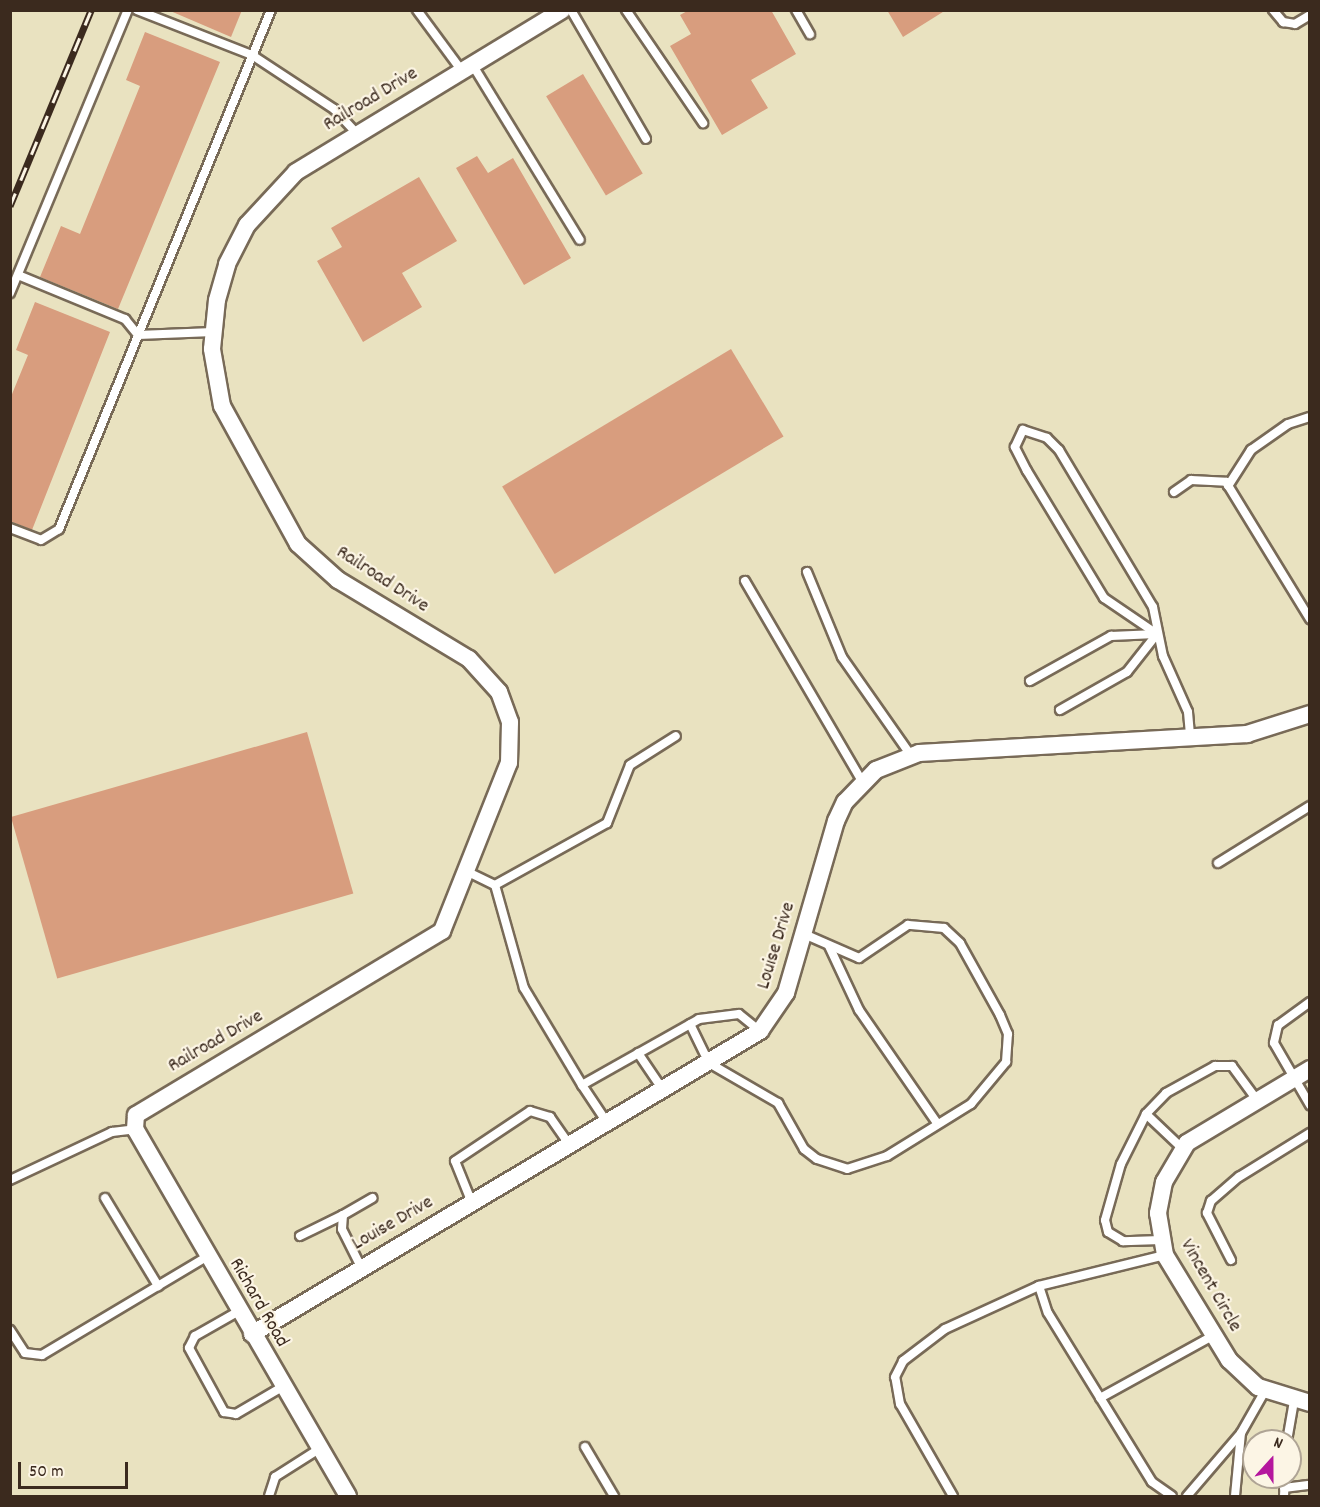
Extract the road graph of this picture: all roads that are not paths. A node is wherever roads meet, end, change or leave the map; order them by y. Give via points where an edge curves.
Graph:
1 (128, 10) edge
2 (138, 10) edge
3 (271, 10) edge
4 (417, 10) edge
5 (626, 10) edge
6 (796, 10) edge
7 (1273, 10) edge
8 (561, 11) edge
9 (1310, 15) edge
10 (810, 34) dead end
11 (252, 55) junction
12 (467, 67) junction
13 (703, 123) dead end
14 (356, 133) junction
15 (646, 139) dead end
16 (580, 240) dead end
17 (18, 275) junction
18 (10, 292) edge
19 (213, 332) junction
20 (138, 335) junction
21 (1310, 417) edge
22 (1228, 486) junction
23 (1174, 492) dead end
24 (10, 528) edge
25 (807, 572) dead end
26 (745, 581) dead end
27 (1310, 619) edge
28 (1157, 634) junction
29 (1030, 681) dead end
30 (1060, 710) dead end
31 (1310, 714) edge
32 (675, 736) dead end
33 (1190, 736) junction
34 (910, 754) junction
35 (862, 781) junction
36 (1310, 806) edge
37 (1218, 863) dead end
38 (468, 872) junction
39 (495, 885) junction
40 (804, 934) junction
41 (829, 946) junction
42 (1310, 1002) edge
43 (690, 1024) junction
44 (760, 1031) junction
45 (638, 1053) junction
46 (709, 1063) junction
47 (1302, 1073) edge
48 (582, 1085) junction
49 (663, 1091) junction
50 (1257, 1100) junction
51 (1310, 1105) edge
52 (1146, 1114) junction
53 (937, 1123) junction
54 (608, 1124) junction
55 (135, 1129) junction
56 (1310, 1133) edge
57 (570, 1147) junction
58 (1183, 1149) junction
59 (10, 1180) edge
60 (105, 1198) dead end
61 (372, 1198) dead end
62 (472, 1203) junction
63 (343, 1215) junction
64 (300, 1236) dead end
65 (1163, 1247) junction
66 (208, 1256) junction
67 (1231, 1260) dead end
68 (361, 1267) junction
69 (158, 1286) junction
70 (1039, 1286) junction
71 (239, 1311) junction
72 (10, 1330) edge
73 (252, 1334) junction
74 (1214, 1335) junction
75 (282, 1387) junction
76 (1265, 1391) junction
77 (1100, 1398) junction
78 (1302, 1402) edge
79 (1292, 1429) edge
80 (1241, 1433) junction
81 (585, 1447) dead end
82 (319, 1449) junction
83 (1310, 1485) edge
84 (1284, 1492) edge
85 (269, 1497) edge
86 (348, 1497) edge
87 (614, 1497) edge
88 (953, 1497) edge
89 (1172, 1497) edge
90 (1187, 1497) edge
91 (1235, 1497) edge

1 - 17 lane
2 - 11 lane
3 - 11 lane
4 - 12 lane
5 - 13 lane
6 - 10 lane
7 - 9 lane via 1282,22 1295,24
8 - 12 street, Railroad Drive
8 - 15 lane
11 - 14 lane via 334,109
11 - 20 lane
12 - 14 street, Railroad Drive
12 - 16 lane
14 - 19 street, Railroad Drive via 296,172 258,209 226,264
17 - 18 lane
17 - 20 lane via 125,319
19 - 20 lane
19 - 38 street, Railroad Drive via 214,376 233,434 298,544 338,580 469,659 499,692 510,722 509,763
20 - 24 lane via 59,529 41,540
21 - 22 lane via 1288,424 1251,450
22 - 23 lane via 1191,480
22 - 27 lane
25 - 34 lane via 842,657
26 - 35 lane
28 - 28 lane via 1153,607 1059,450 1047,438 1023,430 1015,447 1104,598
28 - 29 lane via 1111,636
28 - 30 lane via 1127,672
28 - 33 lane via 1188,712
31 - 33 street, Louise Drive via 1264,732
32 - 39 lane via 630,765 607,823
33 - 34 street, Louise Drive
34 - 35 street, Louise Drive
35 - 40 street, Louise Drive via 836,821
36 - 37 lane
38 - 39 lane
38 - 55 street, Railroad Drive via 442,931 422,948 143,1108 136,1114
39 - 48 lane via 524,988
40 - 41 lane
40 - 44 street, Louise Drive via 786,993
41 - 53 lane via 860,1010
41 - 53 lane via 848,956 868,956 908,925 929,922 960,943 982,977 1008,1034 1006,1062 971,1104
42 - 47 lane via 1278,1025 1274,1043
43 - 44 lane via 719,1014 739,1014
43 - 45 lane
43 - 46 lane
44 - 46 street, Louise Drive
45 - 48 lane
45 - 49 lane
46 - 49 street, Louise Drive
46 - 53 lane via 778,1102 804,1149 817,1159 847,1169 887,1156
47 - 50 street, Vincent Circle
47 - 51 lane
48 - 54 lane
49 - 54 street, Louise Drive
50 - 52 lane via 1232,1066 1215,1066 1166,1093
50 - 58 street, Vincent Circle via 1197,1134
52 - 58 lane
52 - 65 lane via 1121,1164 1106,1220 1108,1232 1123,1241
54 - 57 street, Louise Drive
55 - 59 lane via 112,1132
55 - 66 street, Richard Road
56 - 67 lane via 1239,1177 1211,1201 1207,1213
57 - 62 street, Louise Drive
57 - 62 lane via 550,1117 530,1111 455,1161
58 - 65 street, Vincent Circle via 1161,1194
60 - 69 lane
61 - 63 lane
62 - 68 street, Louise Drive
63 - 64 lane
63 - 68 lane via 342,1229
65 - 70 lane
65 - 74 street, Vincent Circle
66 - 69 lane
66 - 71 street, Richard Road
68 - 73 street, Louise Drive
69 - 72 lane via 42,1355 25,1353
70 - 77 lane via 1048,1313
70 - 88 lane via 945,1329 903,1361 895,1377 900,1404
71 - 73 street, Richard Road
71 - 75 lane via 195,1336 189,1348 224,1412 236,1414
73 - 75 street, Richard Road
74 - 76 street, Vincent Circle via 1245,1377
74 - 77 lane
75 - 82 street, Richard Road
76 - 78 street, Vincent Circle
76 - 80 lane
77 - 89 lane via 1152,1482
78 - 79 lane
80 - 90 lane
80 - 91 lane
81 - 87 lane
82 - 85 lane via 275,1477
82 - 86 street, Richard Road
83 - 84 lane

